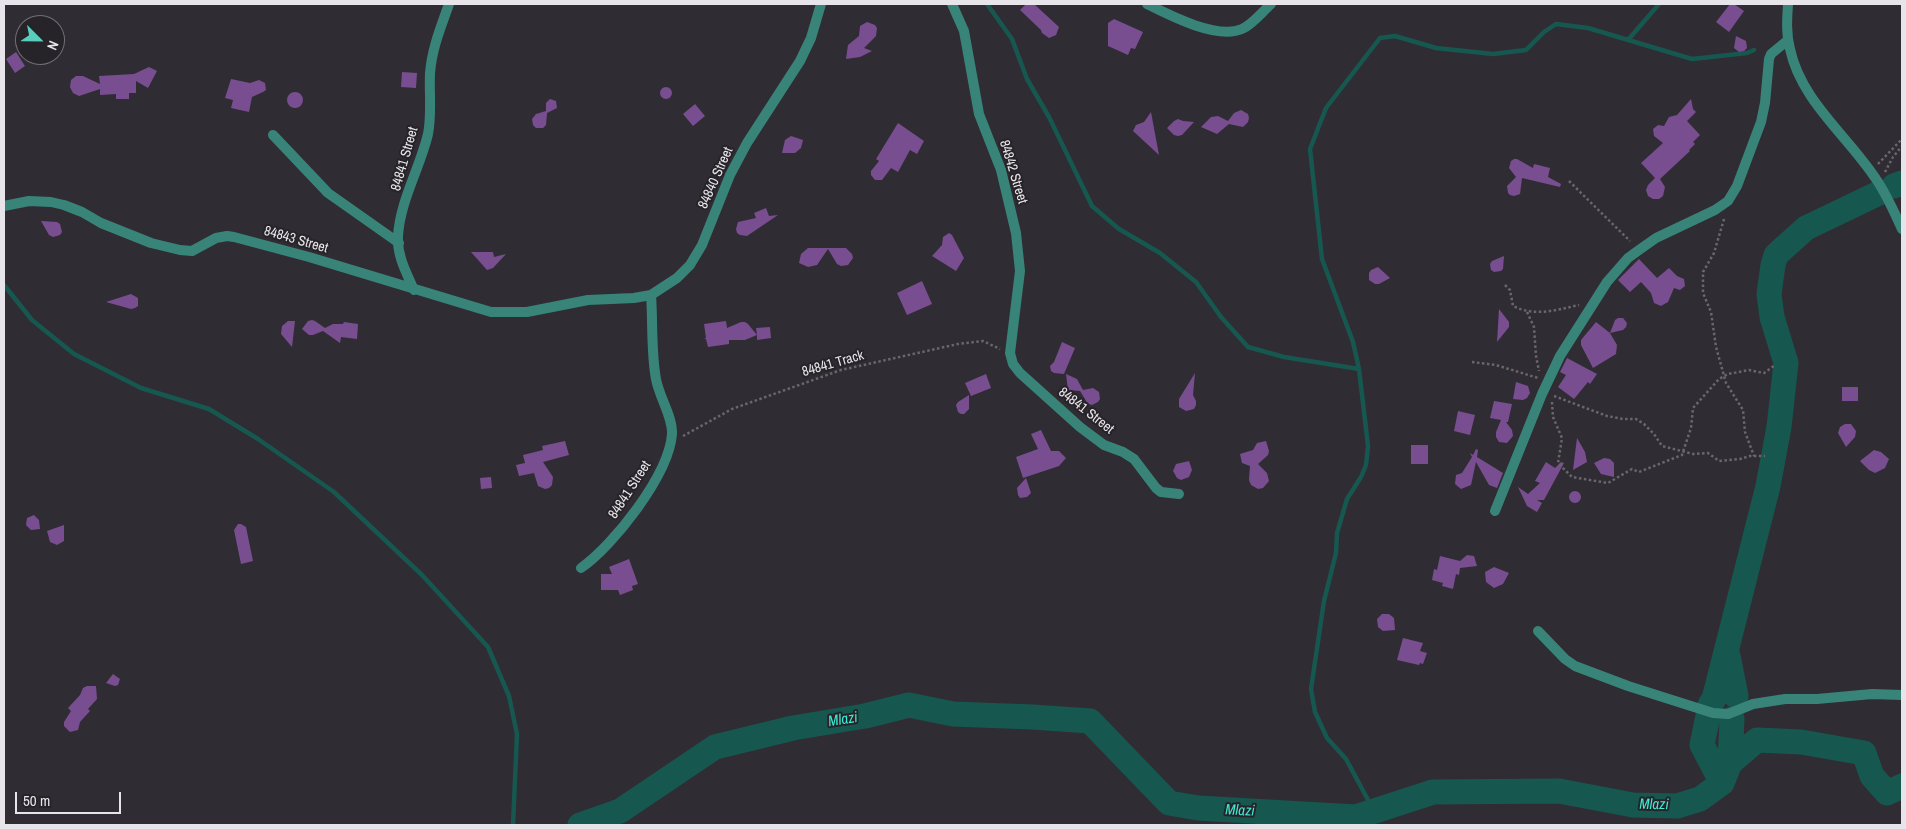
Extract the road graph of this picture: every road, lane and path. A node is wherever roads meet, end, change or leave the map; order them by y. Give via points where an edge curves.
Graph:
1 (449, 4) edge
2 (822, 4) edge
3 (952, 4) edge
4 (1147, 4) edge
5 (1271, 4) edge
6 (1788, 4) edge
7 (1788, 40) junction
8 (272, 135) dead end
9 (1902, 139) edge
10 (1902, 146) edge
11 (1877, 180) junction
12 (1569, 181) dead end
13 (1728, 201) junction
14 (4, 206) edge
15 (1902, 229) edge
16 (399, 243) junction
17 (1639, 250) junction
18 (1505, 285) dead end
19 (414, 290) junction
20 (651, 295) junction
21 (588, 300) joint
22 (1594, 300) junction
23 (1527, 312) junction
24 (1010, 353) junction
25 (1472, 362) dead end
26 (1775, 365) dead end
27 (1724, 376) junction
28 (1544, 388) junction
29 (670, 441) junction
30 (1682, 452) junction
31 (1754, 456) junction
32 (1765, 456) dead end
33 (1179, 494) dead end
34 (1495, 511) dead end
35 (581, 568) dead end
36 (1538, 631) dead end
37 (1902, 694) edge

1 - 16 street, 84841 Street via 436,37 429,90 428,133 402,216
2 - 20 street, 84840 Street via 800,61 734,167 690,266
3 - 24 street, 84842 Street via 964,31 979,114 1001,170 1016,233 1020,271
4 - 5 street via 1221,32 1240,30
6 - 7 street
7 - 11 street via 1795,66 1807,91
7 - 13 street via 1769,59 1761,122 1737,186
8 - 16 street via 328,193
9 - 11 path via 1879,162
10 - 11 path
11 - 15 street
12 - 17 path
13 - 17 street
13 - 27 path via 1714,253 1703,272 1704,293
14 - 19 street, 84843 Street via 29,201 64,205 151,244 192,252 216,238 234,237
16 - 19 street, 84841 Street via 401,262
17 - 22 street via 1619,267
18 - 23 path via 1510,290 1513,306
19 - 21 street, 84843 Street via 491,312 527,312
20 - 21 street, 84840 Street
20 - 29 street, 84841 Street via 656,378 671,423
22 - 23 path via 1552,311
22 - 28 street
23 - 28 path via 1534,326 1536,356
24 - 29 path, 84841 Track via 983,341 841,370 732,410
24 - 33 street, 84841 Street via 1020,373 1080,427 1104,445 1134,459 1156,488
25 - 28 path via 1496,365 1540,378
26 - 27 path via 1764,373 1749,370
27 - 30 path via 1693,408 1691,428
27 - 31 path via 1742,410 1745,432
28 - 34 street
29 - 35 street, 84841 Street via 658,476 628,520
30 - 30 path via 1662,446 1636,419 1607,416 1551,394 1552,417 1562,438 1558,463 1572,477 1608,483 1632,470 1638,472 1660,465
30 - 31 path via 1708,453 1719,461
31 - 32 path
36 - 37 street via 1575,666 1720,714 1785,699

